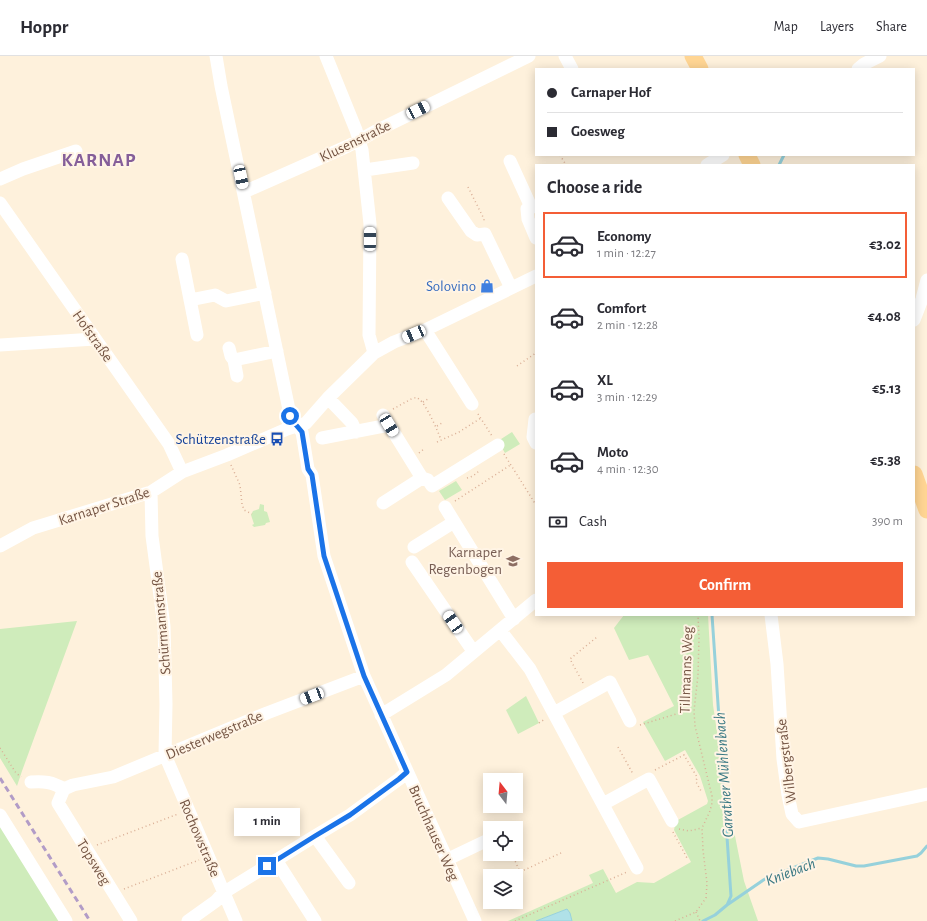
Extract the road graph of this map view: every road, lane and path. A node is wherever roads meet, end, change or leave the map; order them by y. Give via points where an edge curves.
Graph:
1 (216, 56) edge
2 (326, 56) edge
3 (529, 56) edge
4 (565, 56) edge
5 (693, 56) edge
6 (880, 56) edge
7 (571, 68) edge
8 (699, 68) edge
9 (859, 68) edge
10 (360, 140) junction
11 (76, 151) dead end
12 (721, 156) edge
13 (510, 161) dead end
14 (413, 163) dead end
15 (709, 164) edge
16 (365, 170) junction
17 (0, 180) edge
18 (468, 187) dead end
19 (244, 192) junction
20 (448, 198) dead end
21 (0, 203) edge
22 (533, 207) edge
23 (485, 234) junction
24 (535, 236) edge
25 (182, 259) dead end
26 (535, 276) edge
27 (927, 280) edge
28 (511, 288) junction
29 (265, 293) junction
30 (190, 300) junction
31 (915, 318) edge
32 (425, 330) junction
33 (197, 335) dead end
34 (95, 339) junction
35 (0, 345) edge
36 (277, 351) junction
37 (374, 353) junction
38 (535, 353) edge
39 (517, 366) dead end
40 (238, 376) dead end
41 (328, 398) junction
42 (428, 399) dead end
43 (422, 403) junction
44 (472, 404) dead end
45 (481, 418) dead end
46 (535, 419) edge
47 (386, 420) junction
48 (442, 423) dead end
49 (297, 426) junction
50 (436, 426) junction
51 (356, 432) junction
52 (322, 438) dead end
53 (441, 440) junction
54 (535, 441) edge
55 (437, 442) dead end
56 (498, 445) dead end
57 (231, 464) dead end
58 (512, 464) dead end
59 (182, 472) junction
60 (915, 477) edge
61 (422, 478) junction
62 (151, 492) junction
63 (383, 503) dead end
64 (445, 507) joint
65 (927, 510) edge
66 (252, 514) dead end
67 (454, 522) junction
68 (0, 546) edge
69 (414, 547) dead end
70 (412, 562) dead end
71 (535, 601) edge
72 (698, 616) edge
73 (770, 616) edge
74 (514, 619) junction
75 (500, 630) junction
76 (597, 637) dead end
77 (473, 652) junction
78 (364, 676) junction
79 (589, 694) junction
80 (694, 711) junction
81 (554, 713) junction
82 (381, 715) junction
83 (630, 721) joint
84 (618, 747) dead end
85 (0, 748) edge
86 (165, 755) junction
87 (407, 772) junction
88 (634, 776) dead end
89 (649, 779) junction
90 (31, 782) joint
91 (64, 789) junction
92 (701, 791) dead end
93 (927, 794) edge
94 (603, 804) junction
95 (181, 813) dead end
96 (0, 815) edge
97 (672, 821) junction
98 (702, 828) junction
99 (315, 836) junction
100 (483, 842) edge
101 (92, 847) dead end
102 (563, 852) dead end
103 (687, 858) dead end
104 (202, 859) dead end
105 (276, 860) junction
106 (446, 860) junction
107 (515, 861) edge
108 (637, 868) joint
109 (349, 884) dead end
110 (118, 891) dead end
111 (223, 893) junction
112 (696, 912) junction
113 (699, 920) edge
114 (66, 921) edge
115 (131, 921) edge
116 (188, 921) edge
117 (236, 921) edge
118 (315, 921) edge
119 (475, 921) edge
120 (515, 921) edge
121 (675, 921) edge

1 - 19 street
2 - 10 street
3 - 10 street, Klusenstraße
4 - 7 street
5 - 8 main road
6 - 9 street
10 - 16 street
10 - 19 street, Klusenstraße
11 - 17 street
12 - 15 street
13 - 22 street
14 - 16 street
16 - 37 street via 370,224 369,335
18 - 23 path via 484,219
19 - 29 street
20 - 23 street via 471,231 477,235
21 - 34 street, Hofstraße
22 - 24 street via 527,209
23 - 28 street
25 - 30 street
26 - 28 street, Karnaper Straße
27 - 31 street
28 - 32 street, Karnaper Straße
29 - 30 street via 226,301 215,295
29 - 36 street
30 - 33 street
32 - 37 street, Karnaper Straße
32 - 44 street
34 - 35 street
34 - 59 street, Hofstraße via 169,444
36 - 40 street via 231,354
36 - 49 street via 291,419
37 - 41 street, Karnaper Straße
38 - 39 path
41 - 49 street, Karnaper Straße via 306,423
41 - 51 street via 354,425
42 - 43 path
43 - 47 path via 419,399 413,398
43 - 50 path
45 - 53 path
46 - 54 street
47 - 51 street
47 - 61 street
48 - 50 path
49 - 59 street, Karnaper Straße
49 - 78 street, Bruchhauser Weg via 302,432 308,469 312,475 324,556
50 - 53 path
51 - 52 street
53 - 55 path
56 - 61 street via 432,486 428,480
57 - 66 path via 240,485 244,510
58 - 64 path
59 - 62 street, Karnaper Straße
60 - 65 main road
61 - 63 street
62 - 68 street, Karnaper Straße via 33,528
62 - 86 street, Schürmannstraße via 152,536 164,626
64 - 67 street
67 - 69 street
67 - 74 street
70 - 77 street
71 - 74 street
72 - 80 path, Tillmanns Weg via 698,675
73 - 93 street, Wilbergstraße via 777,664 782,759 792,814 799,822
74 - 75 street
75 - 77 street
75 - 81 street via 530,669
76 - 79 path via 570,659
77 - 82 street via 446,675
78 - 82 street, Bruchhauser Weg
78 - 86 street, Diesterwegstraße
79 - 81 street
79 - 83 street via 610,682
80 - 83 path via 686,711 637,726
80 - 98 path, Tillmanns Weg via 695,726 712,796 710,811
81 - 94 street
82 - 87 street, Bruchhauser Weg
84 - 88 path
85 - 90 path via 16,774
86 - 91 street, Diesterwegstraße via 113,777
86 - 111 street, Rochowstraße
87 - 99 street via 350,815
87 - 106 street, Bruchhauser Weg
89 - 92 path via 650,772 684,755 697,777 696,782
89 - 94 street
89 - 97 street
90 - 91 street via 44,781
91 - 115 street, Topsweg via 58,804
94 - 108 street
95 - 101 path
96 - 114 street
97 - 98 path via 679,829 689,831
97 - 103 path via 671,828
98 - 112 path, Tillmanns Weg via 706,898
99 - 105 street
99 - 109 street
100 - 106 street
102 - 107 path via 520,872
104 - 110 path
105 - 111 street
105 - 118 street
106 - 119 street, Bruchhauser Weg
108 - 120 path
111 - 116 street
111 - 117 street, Rochowstraße
112 - 113 path
112 - 121 path

